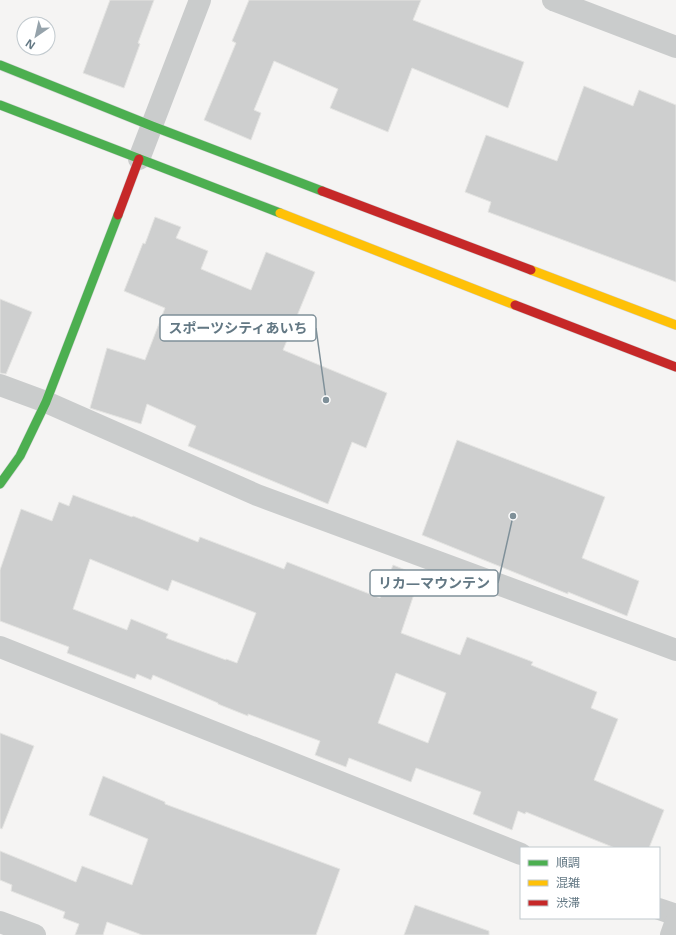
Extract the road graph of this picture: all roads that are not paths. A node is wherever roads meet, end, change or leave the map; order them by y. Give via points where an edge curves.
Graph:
1 (200, 0) edge
2 (553, 0) edge
3 (676, 47) edge
4 (0, 66) edge
5 (0, 105) edge
6 (152, 126) junction
7 (139, 159) junction
8 (676, 325) edge
9 (676, 368) edge
10 (0, 385) edge
11 (46, 402) junction
12 (0, 484) edge
13 (0, 647) edge
14 (676, 650) edge
15 (520, 854) edge
16 (660, 908) edge
17 (676, 915) edge
18 (676, 921) edge
19 (6, 927) edge
20 (35, 935) edge
21 (671, 935) edge

1 - 6 street
2 - 3 street
4 - 6 street
5 - 7 street
6 - 7 street
6 - 8 street
7 - 9 street
7 - 11 street
10 - 11 street
11 - 12 street via 20,456
11 - 14 street via 257,495
13 - 15 street
16 - 17 street
18 - 21 street
19 - 20 street

